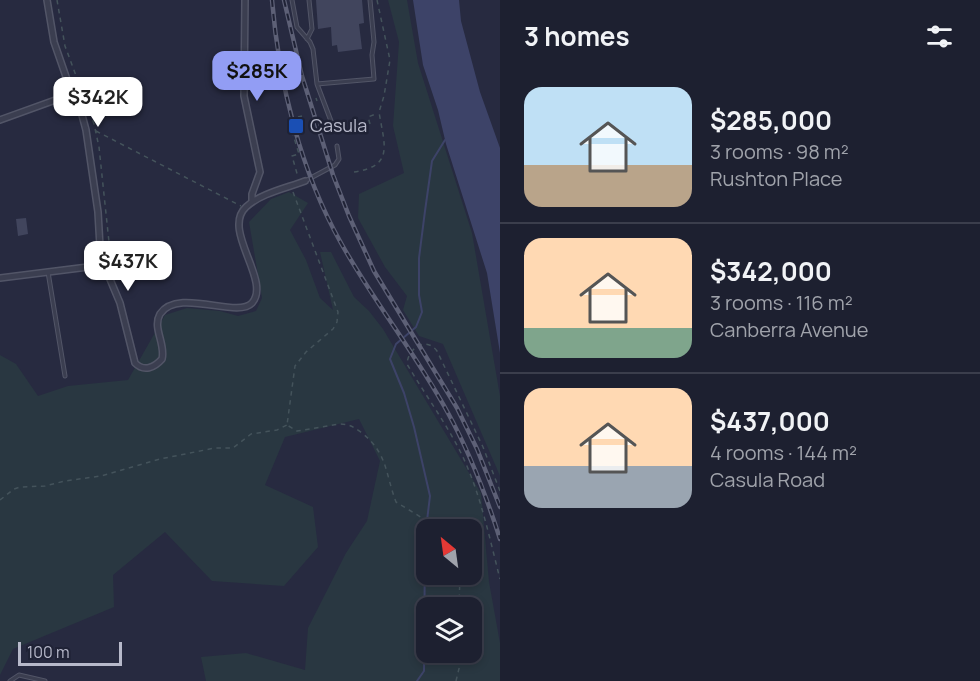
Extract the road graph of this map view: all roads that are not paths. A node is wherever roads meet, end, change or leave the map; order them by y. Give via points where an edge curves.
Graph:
1 (47, 0) edge
2 (245, 0) edge
3 (292, 0) edge
4 (309, 0) edge
5 (370, 0) edge
6 (307, 39) junction
7 (317, 84) junction
8 (72, 94) junction
9 (0, 120) edge
10 (334, 129) dead end
11 (337, 146) dead end
12 (305, 181) joint
13 (252, 202) junction
14 (104, 265) junction
15 (48, 272) junction
16 (0, 278) edge
17 (65, 376) dead end
18 (10, 681) edge
19 (45, 681) edge

1 - 8 street via 54,42
2 - 13 street via 244,96 260,172
3 - 6 lane via 297,27
4 - 6 lane via 312,32
5 - 7 lane via 374,79
6 - 7 lane via 313,49
7 - 10 lane
8 - 9 street
8 - 14 street via 86,130
11 - 12 lane via 339,159 335,165
12 - 13 street
13 - 14 street via 240,216 239,231 255,279 254,301 240,309 193,303 167,308 157,321 163,355 152,368 135,363 120,303
14 - 15 street
15 - 16 street
15 - 17 lane
18 - 19 lane via 19,675

